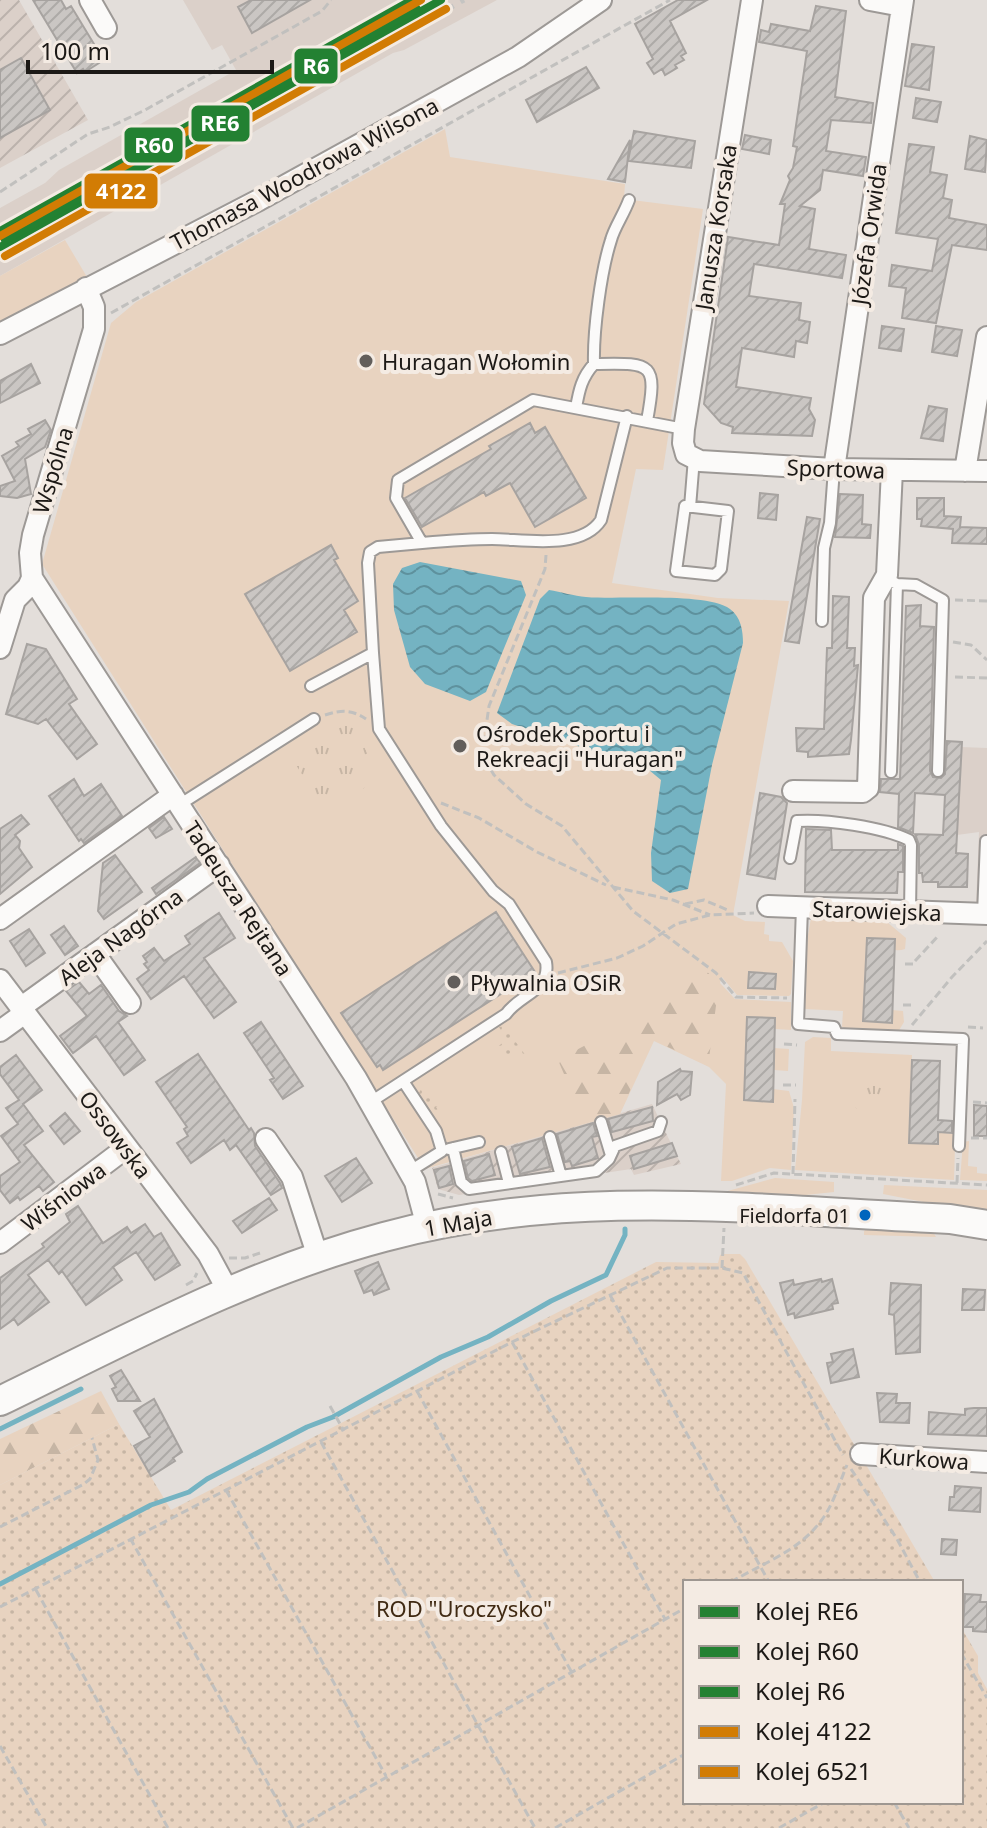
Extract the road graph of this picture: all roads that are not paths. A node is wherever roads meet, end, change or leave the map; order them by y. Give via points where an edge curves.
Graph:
1 (90, 0) edge
2 (601, 0) edge
3 (752, 0) edge
4 (870, 0) edge
5 (902, 3) edge
6 (106, 28) dead end
7 (629, 200) dead end
8 (86, 288) junction
9 (0, 334) edge
10 (987, 337) edge
11 (594, 364) junction
12 (576, 408) junction
13 (627, 416) junction
14 (647, 421) junction
15 (684, 429) junction
16 (690, 456) junction
17 (834, 469) junction
18 (892, 470) junction
19 (965, 471) junction
20 (987, 471) edge
21 (690, 507) junction
22 (422, 543) junction
23 (32, 578) junction
24 (891, 581) junction
25 (822, 621) dead end
26 (0, 648) edge
27 (373, 653) junction
28 (311, 686) dead end
29 (314, 719) road end
30 (938, 771) dead end
31 (891, 772) dead end
32 (793, 791) dead end
33 (176, 800) junction
34 (986, 841) edge
35 (790, 858) dead end
36 (219, 865) junction
37 (768, 906) road end
38 (802, 907) junction
39 (910, 911) junction
40 (985, 914) edge
41 (0, 919) edge
42 (95, 954) junction
43 (0, 980) edge
44 (130, 1003) dead end
45 (22, 1010) junction
46 (0, 1031) edge
47 (403, 1081) junction
48 (369, 1103) junction
49 (601, 1122) dead end
50 (661, 1122) dead end
51 (550, 1137) dead end
52 (266, 1139) dead end
53 (479, 1142) dead end
54 (959, 1146) road end
55 (126, 1148) junction
56 (448, 1150) junction
57 (501, 1152) dead end
58 (610, 1152) junction
59 (410, 1171) junction
60 (561, 1176) junction
61 (509, 1183) junction
62 (987, 1216) edge
63 (950, 1219) junction
64 (987, 1225) edge
65 (427, 1227) junction
66 (0, 1243) edge
67 (318, 1257) junction
68 (228, 1291) junction
69 (0, 1401) edge
70 (854, 1459) road end
71 (987, 1462) edge

1 - 6 street
2 - 8 street, Thomasa Woodrowa Wilsona via 518,57
3 - 15 street, Janusza Korsaka
4 - 5 street
5 - 17 street, Józefa Orwida
7 - 11 lane via 611,236
8 - 9 street, Thomasa Woodrowa Wilsona
8 - 23 street, Wspólna via 94,307 94,329 33,535
10 - 19 street
11 - 12 lane via 580,386
11 - 14 lane via 629,363 652,374
12 - 13 lane
12 - 22 lane via 533,400 398,480 396,498
13 - 14 lane
13 - 22 lane via 601,520 588,532 548,542
14 - 15 lane
15 - 16 street, Janusza Korsaka via 683,443
16 - 17 street, Sportowa via 700,461
16 - 21 lane
17 - 18 street, Sportowa
17 - 25 lane
18 - 19 street, Sportowa
18 - 24 street
19 - 20 street, Sportowa
21 - 21 lane via 685,506 676,571 715,575 721,569 728,511
22 - 27 lane via 370,552
23 - 26 street via 15,600
23 - 33 street, Tadeusza Rejtana
24 - 30 lane via 916,585 943,600
24 - 31 lane
24 - 32 street via 874,598 868,788
27 - 28 lane
27 - 47 lane via 379,729 441,826 509,904 546,962 547,976 506,1014
29 - 33 lane
33 - 36 street, Tadeusza Rejtana
33 - 41 street
34 - 40 lane
35 - 39 lane via 797,821 876,828 902,836 911,845
36 - 42 street, Aleja Nagórna
36 - 48 street, Tadeusza Rejtana
37 - 38 street, Starowiejska
38 - 39 street, Starowiejska
38 - 54 lane via 798,1024 834,1027 837,1034 963,1039
39 - 40 street, Starowiejska
42 - 44 street
42 - 45 street, Aleja Nagórna
43 - 45 street, Ossowska
45 - 46 street, Aleja Nagórna
45 - 55 street, Ossowska
47 - 48 lane
47 - 56 lane
48 - 59 street, Tadeusza Rejtana
49 - 58 lane
50 - 58 lane via 658,1131 624,1141
51 - 60 lane
52 - 67 street via 292,1177
53 - 56 lane
55 - 66 street, Wiśniowa
55 - 68 street, Ossowska via 208,1254
56 - 59 lane
56 - 61 lane via 469,1189
57 - 61 lane
58 - 60 lane via 596,1171
59 - 65 street, Tadeusza Rejtana
60 - 61 lane
62 - 63 main road, 1 Maja
63 - 64 main road, 1 Maja
63 - 65 main road, 1 Maja via 655,1203 532,1210
65 - 67 main road, 1 Maja
67 - 68 main road, 1 Maja
68 - 69 main road, 1 Maja
70 - 71 street, Kurkowa

